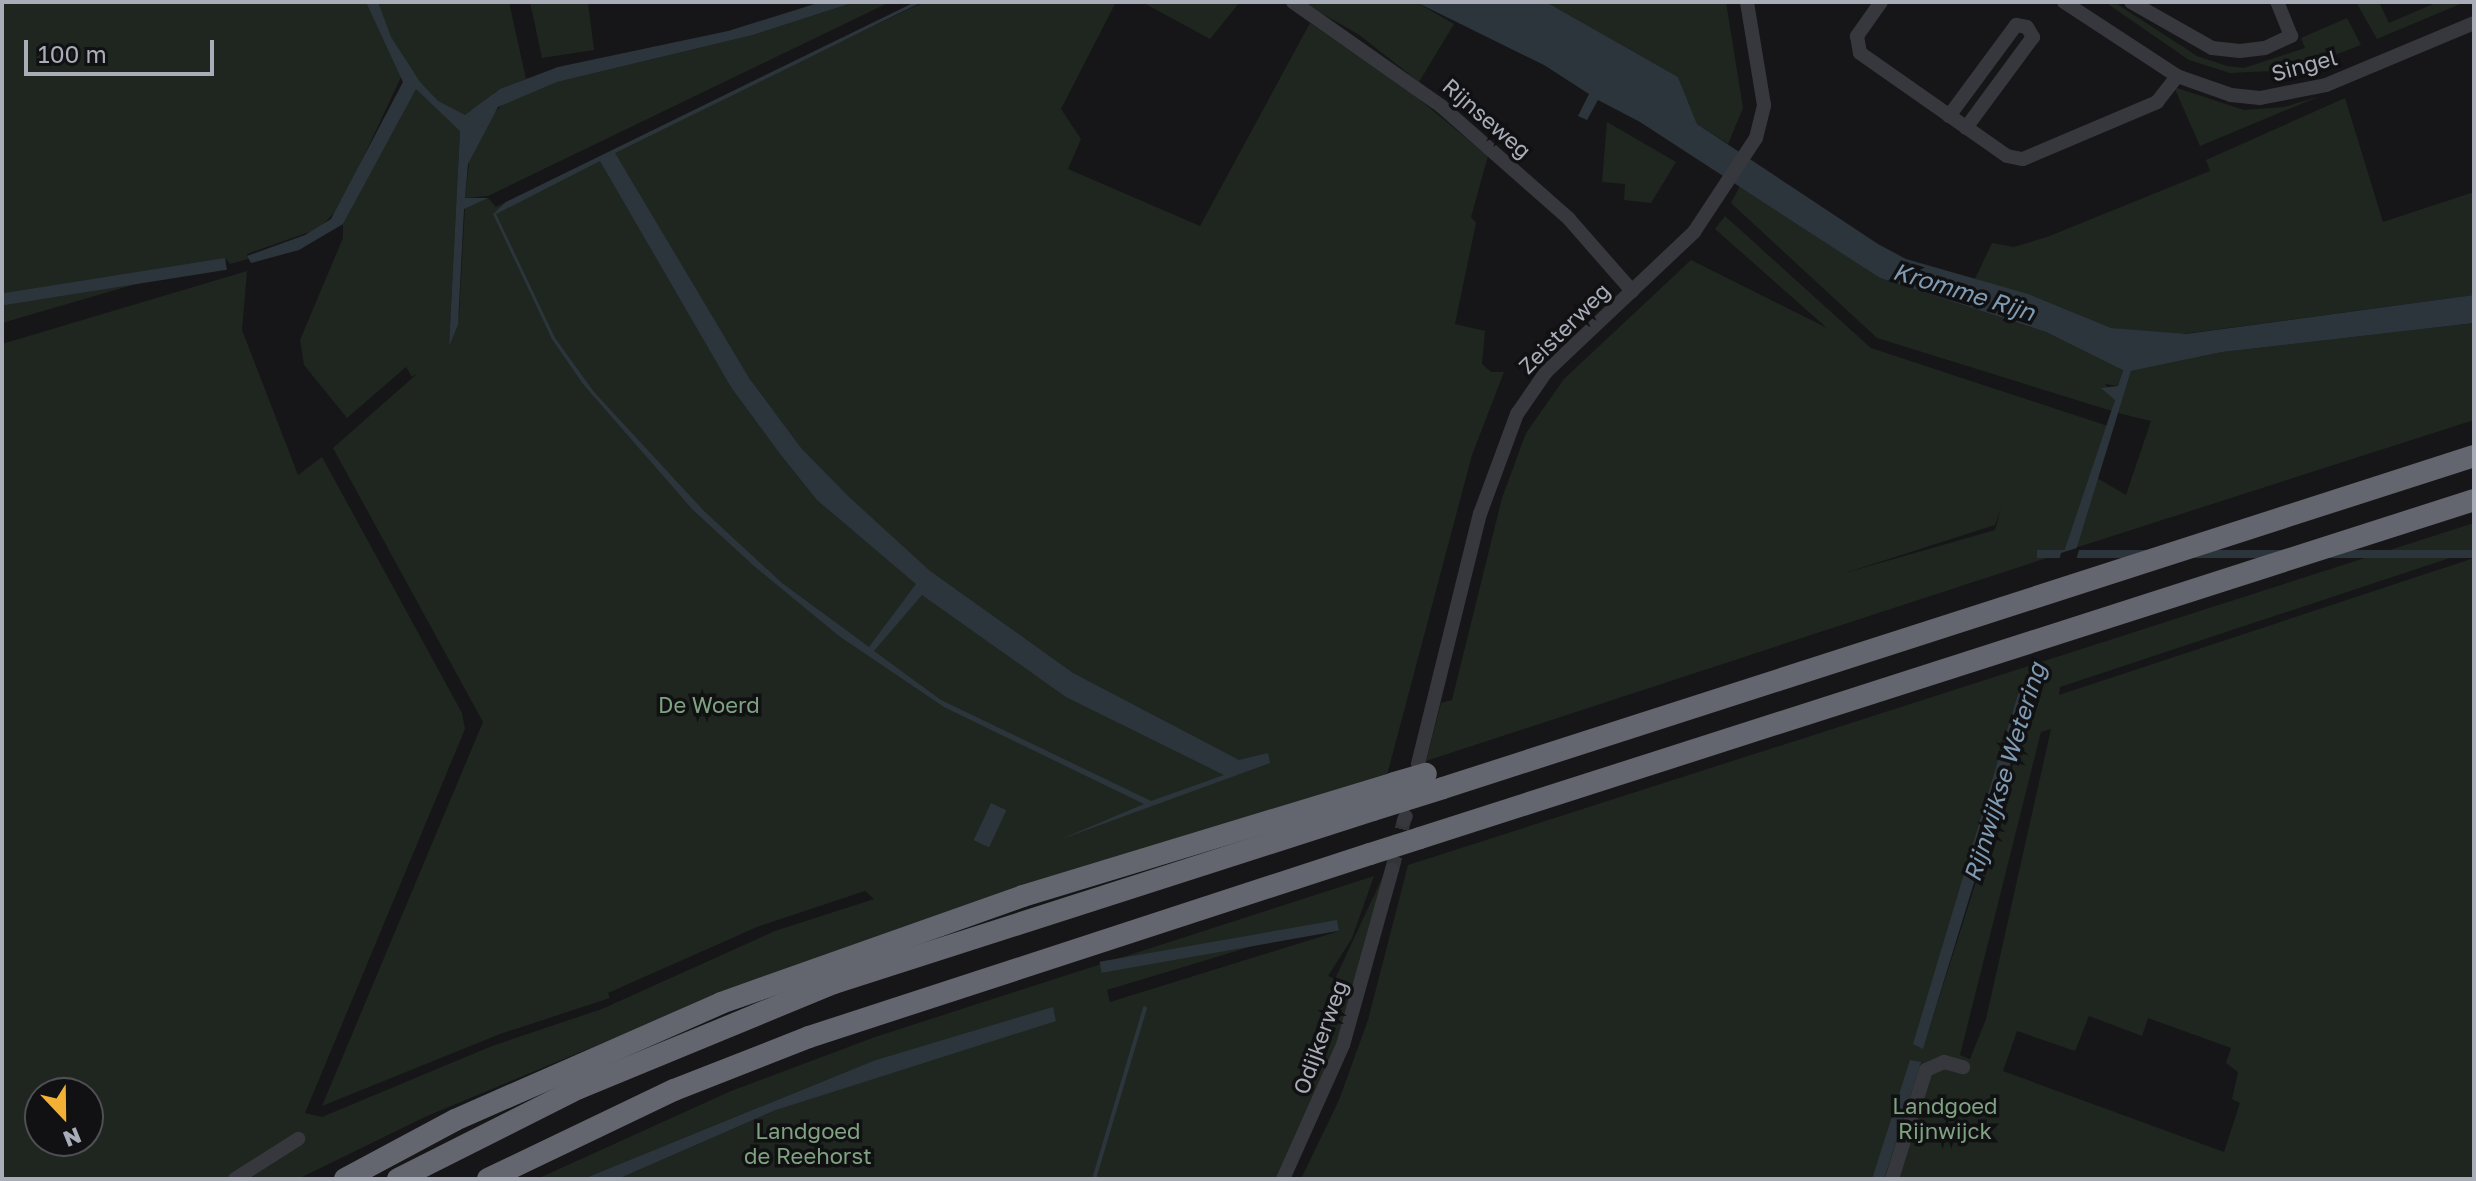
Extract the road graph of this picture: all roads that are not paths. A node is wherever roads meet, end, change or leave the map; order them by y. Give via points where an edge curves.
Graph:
1 (1293, 2) edge
2 (1747, 2) edge
3 (1881, 2) edge
4 (2064, 2) edge
5 (2131, 2) edge
6 (2277, 2) edge
7 (2474, 23) edge
8 (2177, 76) junction
9 (1949, 116) junction
10 (1966, 128) junction
11 (1632, 291) junction
12 (2474, 456) edge
13 (2474, 500) edge
14 (1429, 775) junction
15 (1392, 870) tunnel mouth
16 (1963, 1067) dead end
17 (298, 1139) dead end
18 (235, 1179) edge
19 (345, 1179) edge
20 (398, 1179) edge
21 (488, 1179) edge
22 (1283, 1179) edge
23 (1892, 1179) edge

1 - 11 street, Rijnseweg via 1441,106 1569,219
2 - 11 street, Zeisterweg via 1764,105 1751,147 1694,232
3 - 9 street via 1857,36 1860,53
4 - 8 street, Singel
5 - 6 street via 2212,48 2240,51 2265,48 2291,36
7 - 8 street, Singel via 2326,85 2284,96 2231,95
8 - 10 street via 2157,102 2023,159 2007,156
9 - 10 street
9 - 10 street via 2016,25 2027,27 2033,37
11 - 14 street, Zeisterweg via 1546,372 1500,448
12 - 14 highway via 1486,773
13 - 21 highway, bridge via 1043,958 745,1061
14 - 19 highway, bridge via 1023,896 721,1003 469,1113
14 - 20 highway, bridge via 1373,810 834,983 687,1041 512,1120
15 - 22 street, Odijkerweg via 1343,1045
16 - 23 street via 1944,1062 1926,1070
17 - 18 street

